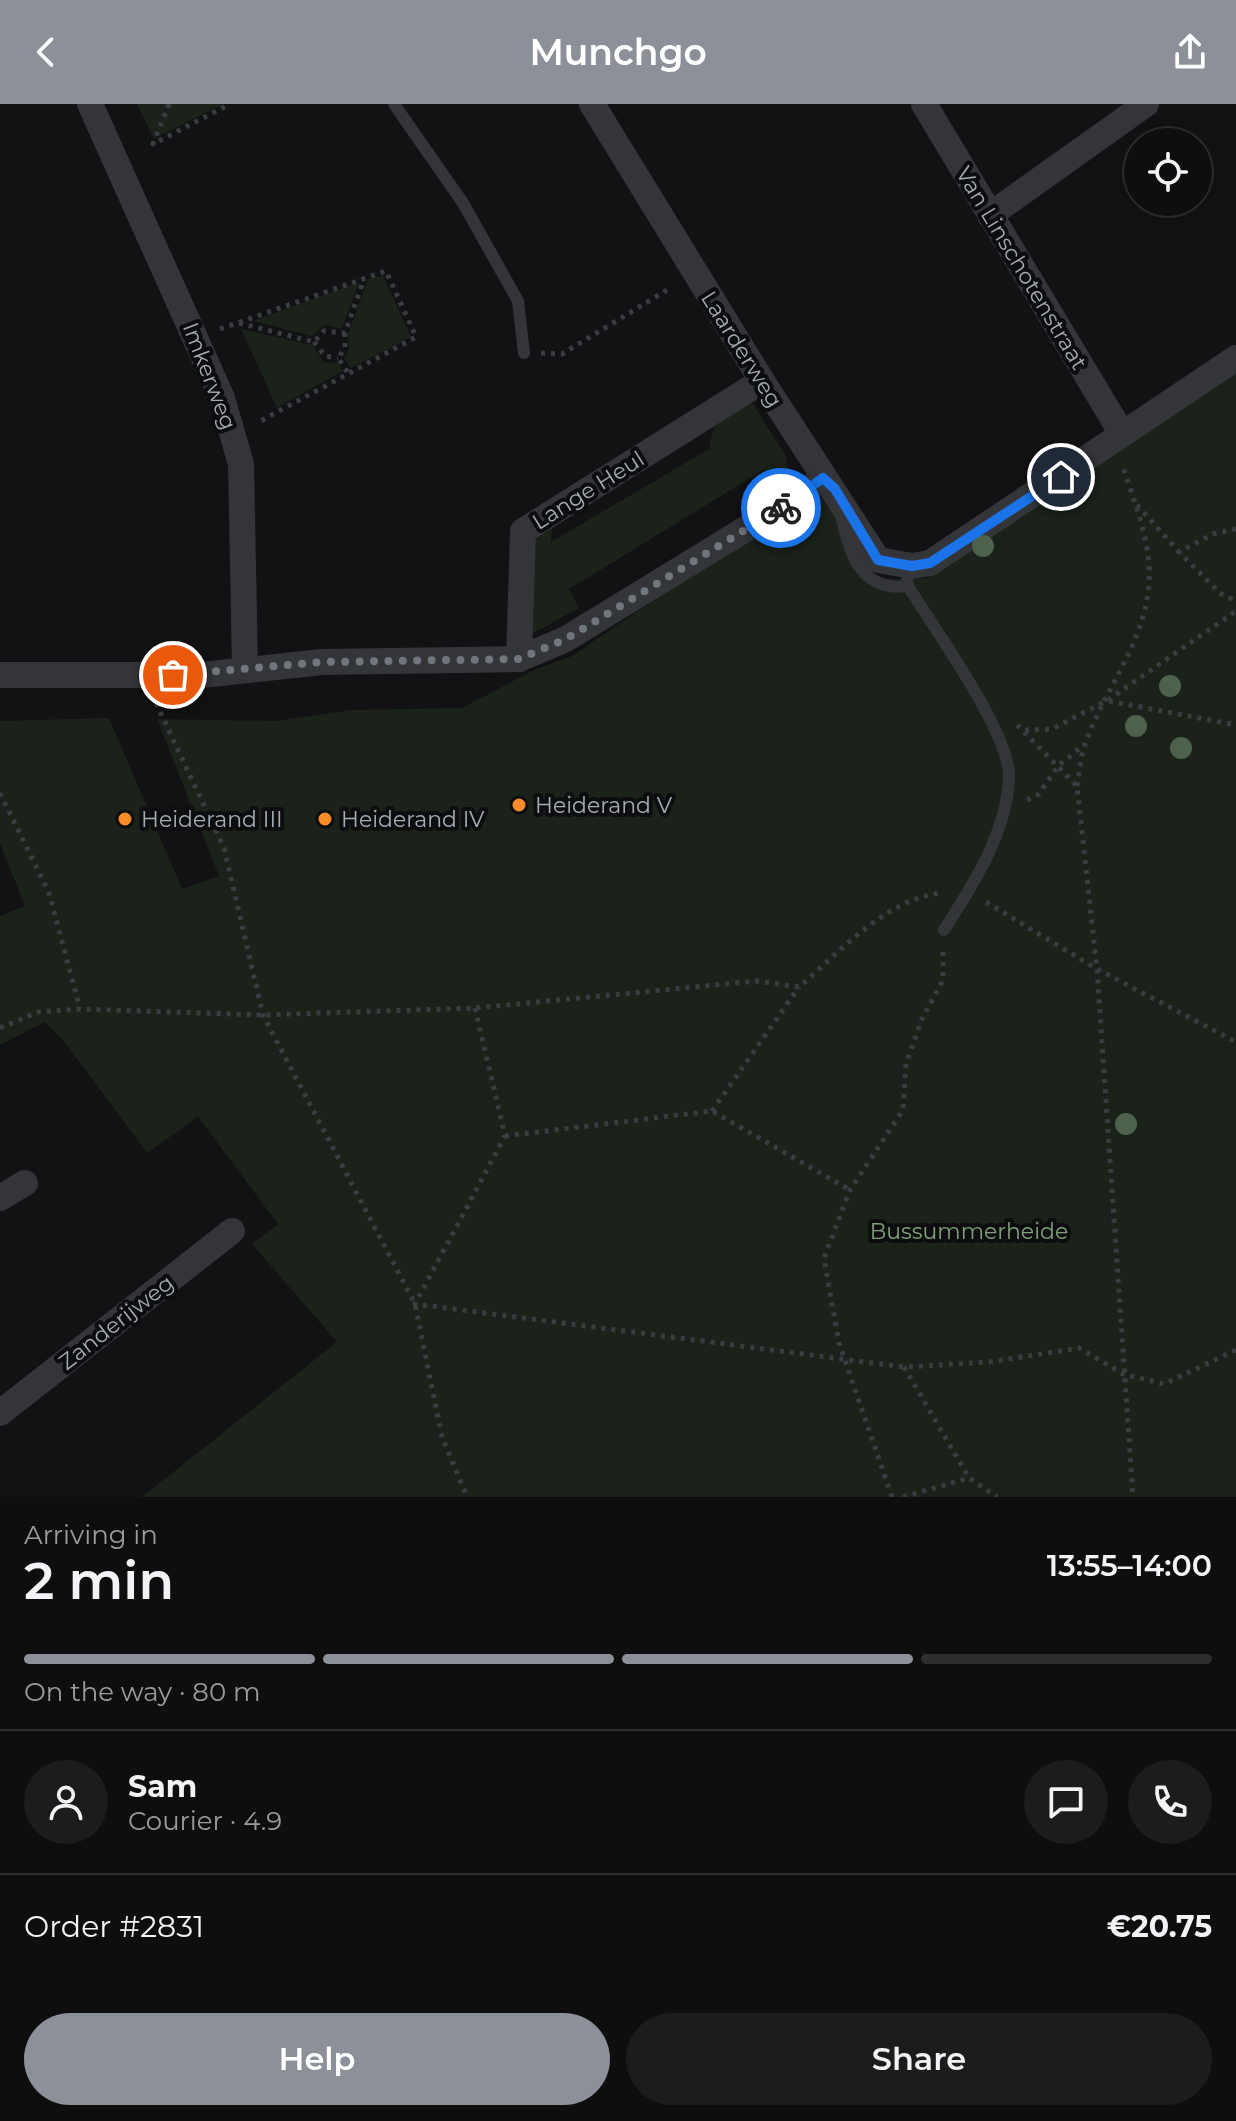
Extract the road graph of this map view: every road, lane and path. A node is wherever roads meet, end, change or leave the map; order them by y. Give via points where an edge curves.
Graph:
1 (90, 104) edge
2 (169, 104) edge
3 (230, 104) edge
4 (394, 104) edge
5 (592, 104) edge
6 (924, 104) edge
7 (1146, 104) edge
8 (990, 215) junction
9 (695, 273) junction
10 (364, 279) junction
11 (239, 322) junction
12 (345, 333) junction
13 (196, 338) junction
14 (314, 342) junction
15 (524, 353) joint
16 (338, 358) junction
17 (1236, 358) edge
18 (348, 373) junction
19 (762, 381) junction
20 (1121, 432) junction
21 (233, 436) junction
22 (829, 483) junction
23 (1135, 503) junction
24 (1236, 529) edge
25 (1179, 552) junction
26 (908, 572) junction
27 (1236, 601) edge
28 (1236, 611) edge
29 (244, 658) junction
30 (519, 659) junction
31 (0, 675) edge
32 (143, 675) junction
33 (1108, 700) junction
34 (1236, 725) edge
35 (1085, 744) junction
36 (1058, 766) junction
37 (1077, 786) junction
38 (0, 793) edge
39 (1001, 813) junction
40 (969, 891) junction
41 (944, 930) joint
42 (1097, 969) junction
43 (799, 987) junction
44 (475, 1008) junction
45 (80, 1009) junction
46 (263, 1015) junction
47 (0, 1028) edge
48 (1236, 1042) edge
49 (712, 1111) junction
50 (505, 1136) junction
51 (25, 1183) dead end
52 (850, 1190) junction
53 (0, 1198) edge
54 (232, 1231) dead end
55 (415, 1304) junction
56 (1236, 1350) edge
57 (844, 1360) junction
58 (904, 1367) junction
59 (1123, 1374) junction
60 (0, 1413) edge
61 (969, 1478) junction
62 (467, 1497) edge
63 (892, 1497) edge
64 (903, 1497) edge
65 (997, 1497) edge
66 (1133, 1497) edge

1 - 13 street, Imkerweg
2 - 3 path via 153,144
4 - 15 lane via 463,203 518,301
5 - 9 street, Laarderweg
6 - 8 street, Van Linschotenstraat
7 - 8 street
8 - 20 street, Van Linschotenstraat
9 - 15 path via 562,354
9 - 19 street, Laarderweg
10 - 11 path
10 - 12 path
10 - 18 path via 386,271 416,337
11 - 13 path
11 - 14 path
12 - 14 path via 324,331
12 - 16 path via 345,348
13 - 21 street, Imkerweg
14 - 16 path via 325,356
16 - 18 path
17 - 20 street
18 - 21 path
19 - 22 street, Laarderweg
19 - 30 street, Lange Heul via 523,531
20 - 23 path via 1120,457
20 - 26 street via 1061,477
21 - 29 street, Imkerweg via 241,464
22 - 26 street, Laarderweg via 878,560
22 - 30 street via 580,631
23 - 25 path
23 - 33 path via 1148,549 1149,583 1143,619
24 - 25 path
25 - 27 path via 1221,594
26 - 39 lane via 1000,738 1010,776
28 - 33 path
29 - 30 street
29 - 32 street via 202,675
31 - 32 street
32 - 46 path via 224,848
33 - 34 path
33 - 35 path
33 - 36 path via 1052,729 1024,730
35 - 36 path
35 - 37 path
36 - 37 path
36 - 39 path via 1039,794
37 - 42 path
38 - 45 path via 49,893
39 - 40 lane via 989,853
40 - 41 lane
40 - 42 path
40 - 43 path via 924,894 889,914
41 - 52 path via 943,980 906,1064 903,1110
42 - 48 path
42 - 59 path
43 - 44 path via 757,981
43 - 49 path
44 - 46 path
44 - 50 path
45 - 46 path
45 - 47 path via 38,1012
46 - 55 path
49 - 50 path
49 - 52 path
50 - 55 path
51 - 53 street
52 - 57 path via 824,1258
54 - 60 street, Zanderijweg
55 - 57 path
55 - 62 path via 442,1437
56 - 59 path via 1164,1384
57 - 58 path
57 - 63 path
58 - 59 path via 989,1362 1079,1348
58 - 61 path
59 - 66 path
61 - 64 path
61 - 65 path

